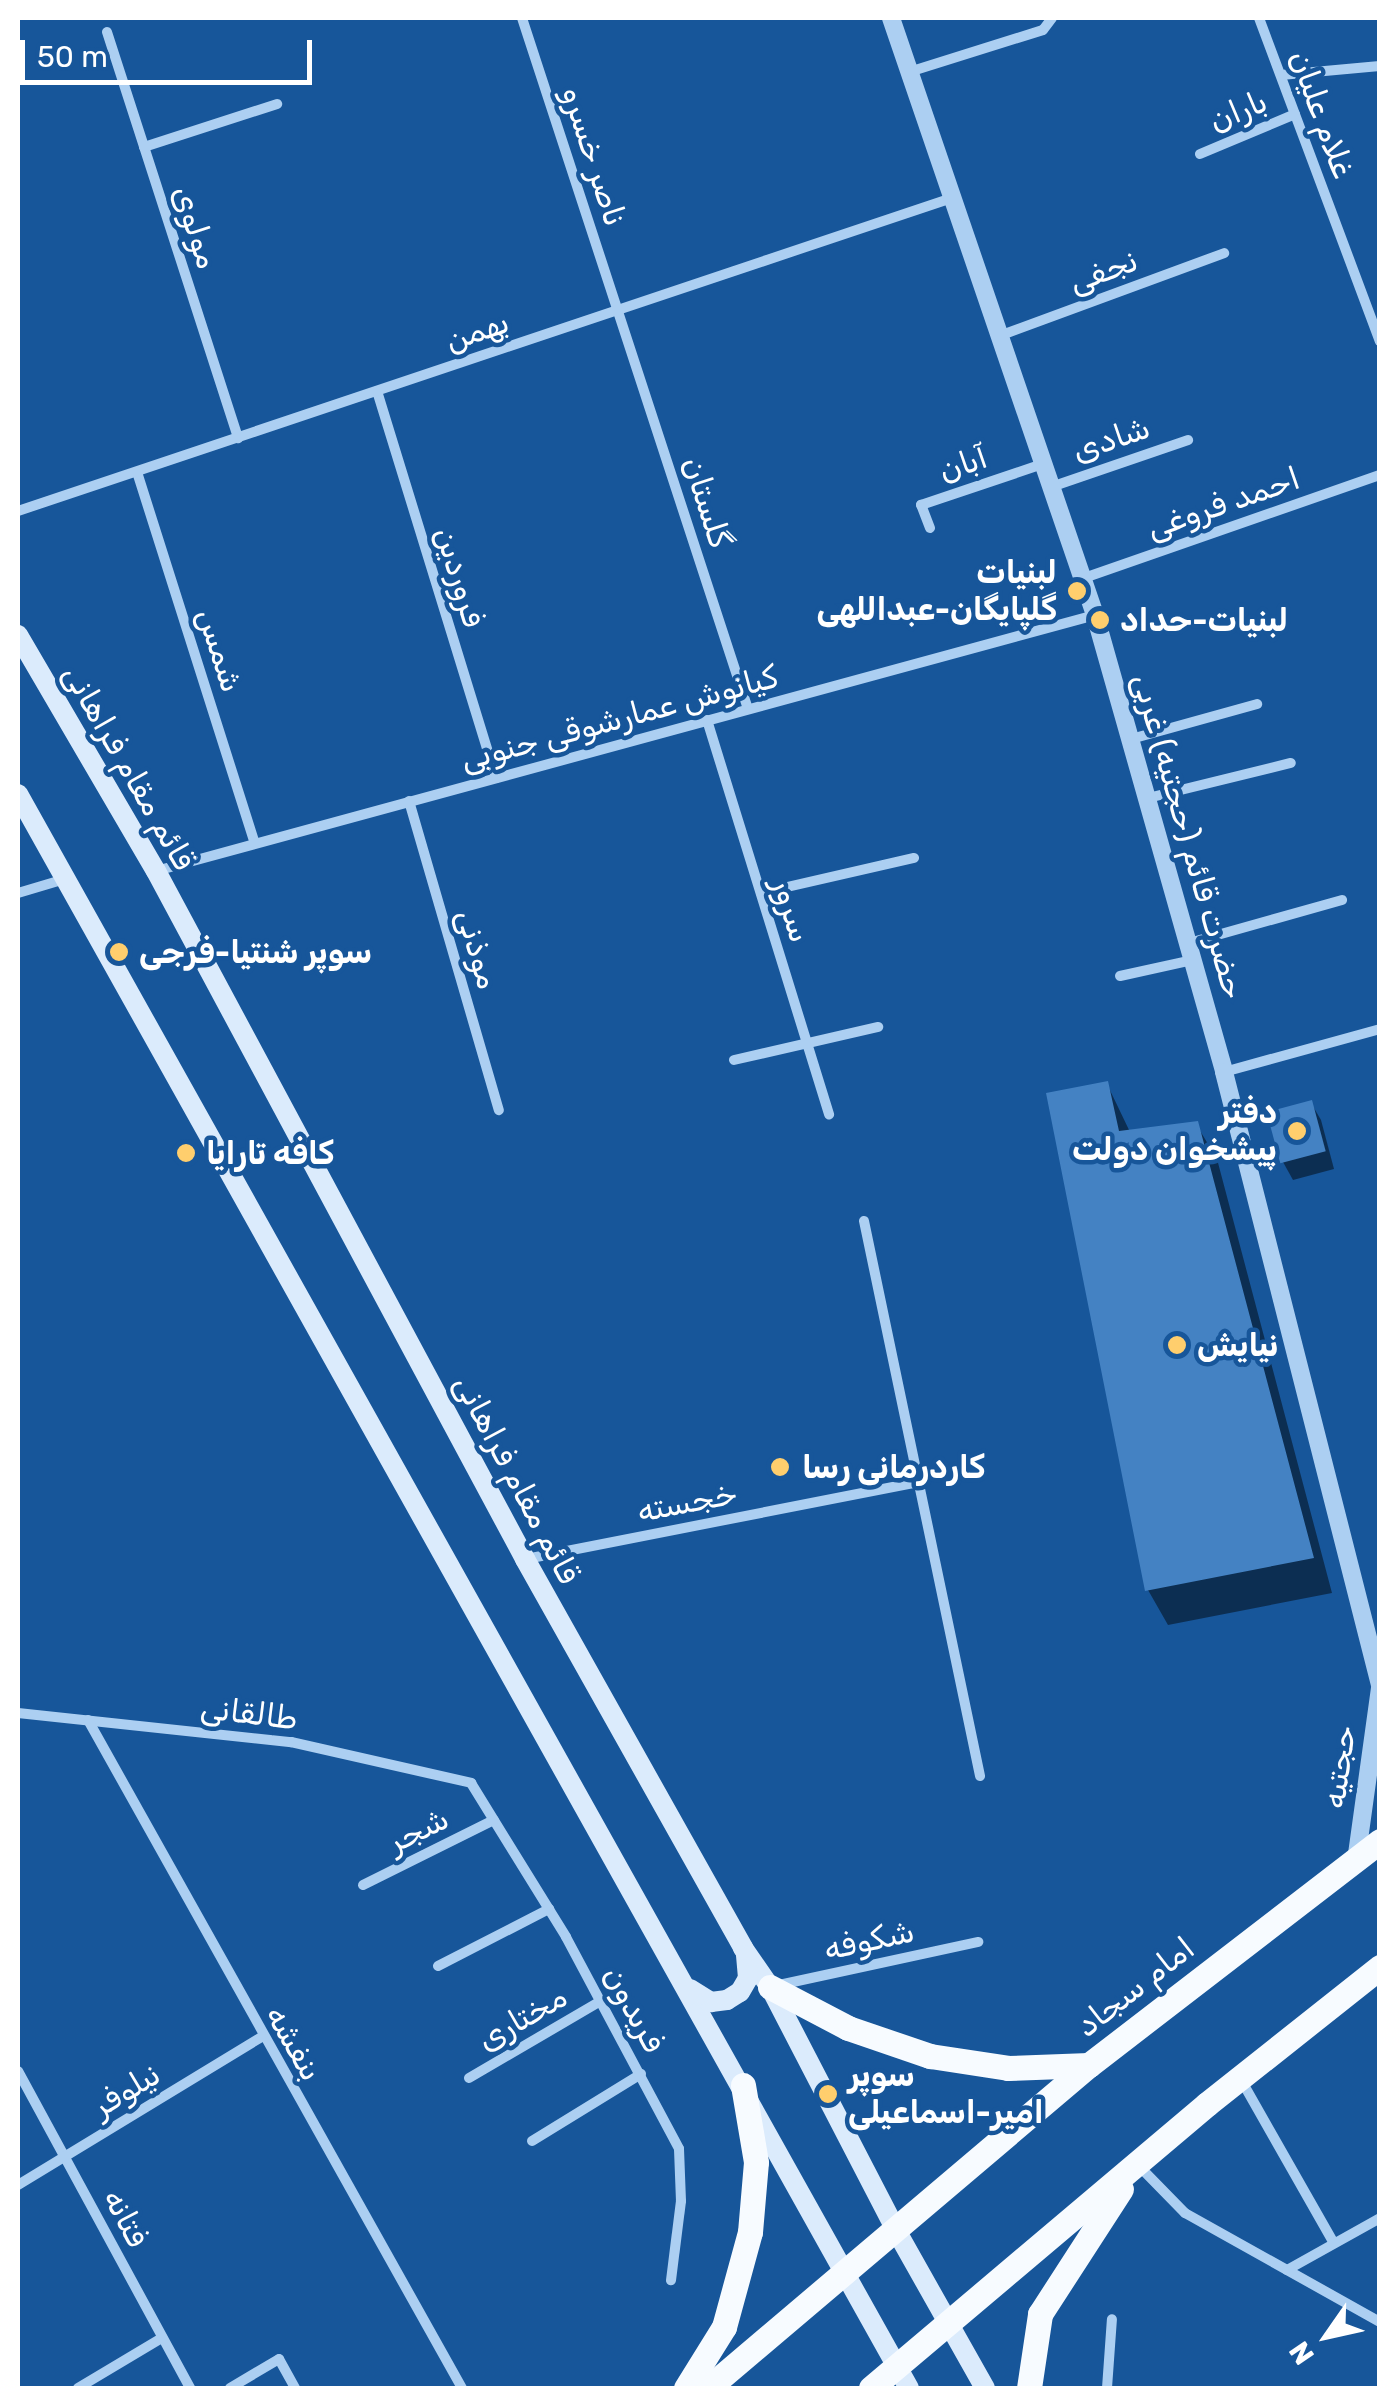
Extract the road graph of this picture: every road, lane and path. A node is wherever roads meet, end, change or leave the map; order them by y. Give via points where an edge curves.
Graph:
1 (522, 18) edge
2 (890, 18) edge
3 (1052, 18) edge
4 (1259, 18) edge
5 (107, 32) dead end
6 (1380, 66) edge
7 (909, 72) junction
8 (1281, 76) junction
9 (277, 104) dead end
10 (1295, 114) junction
11 (144, 146) junction
12 (1200, 154) dead end
13 (952, 198) junction
14 (1224, 253) dead end
15 (618, 310) junction
16 (999, 336) junction
17 (1380, 341) edge
18 (377, 391) junction
19 (238, 438) junction
20 (1188, 440) dead end
21 (1043, 464) junction
22 (137, 472) junction
23 (1380, 475) edge
24 (1051, 486) junction
25 (18, 511) edge
26 (930, 528) dead end
27 (1084, 578) junction
28 (1095, 615) junction
29 (18, 635) edge
30 (1257, 704) dead end
31 (748, 709) junction
32 (708, 720) junction
33 (1130, 739) junction
34 (1291, 762) dead end
35 (496, 778) junction
36 (18, 794) edge
37 (1148, 798) junction
38 (409, 801) junction
39 (255, 844) junction
40 (914, 858) dead end
41 (156, 870) junction
42 (66, 879) junction
43 (18, 893) edge
44 (761, 893) junction
45 (1342, 900) dead end
46 (1191, 952) junction
47 (1120, 976) dead end
48 (878, 1028) dead end
49 (1380, 1030) edge
50 (807, 1044) junction
51 (734, 1060) dead end
52 (1224, 1072) junction
53 (499, 1110) dead end
54 (830, 1115) dead end
55 (864, 1221) dead end
56 (919, 1482) junction
57 (525, 1560) junction
58 (1380, 1687) edge
59 (18, 1713) edge
60 (88, 1720) junction
61 (980, 1776) dead end
62 (470, 1782) joint
63 (494, 1820) junction
64 (1368, 1847) edge
65 (364, 1884) dead end
66 (549, 1910) junction
67 (978, 1942) dead end
68 (743, 1948) junction
69 (438, 1966) dead end
70 (1380, 1967) edge
71 (686, 1984) junction
72 (770, 1987) junction
73 (601, 2001) junction
74 (261, 2037) junction
75 (1088, 2065) junction
76 (18, 2071) edge
77 (642, 2074) junction
78 (1240, 2077) junction
79 (468, 2078) dead end
80 (743, 2085) junction
81 (532, 2141) dead end
82 (65, 2157) junction
83 (1137, 2164) junction
84 (18, 2185) edge
85 (1380, 2218) edge
86 (897, 2232) junction
87 (1332, 2242) junction
88 (1287, 2270) junction
89 (846, 2274) junction
90 (671, 2280) dead end
91 (1112, 2319) dead end
92 (1380, 2322) edge
93 (949, 2323) junction
94 (162, 2338) junction
95 (903, 2378) edge
96 (78, 2388) edge
97 (190, 2388) edge
98 (230, 2388) edge
99 (295, 2388) edge
100 (462, 2388) edge
101 (686, 2388) edge
102 (708, 2388) edge
103 (871, 2388) edge
104 (985, 2388) edge
105 (1029, 2388) edge
106 (1107, 2388) edge

1 - 15 street, ناصر خسرو
2 - 7 street, حضرت قائم (حجتیه) غربی
3 - 7 street via 1043,30
4 - 8 street, غلام علیان
5 - 11 street, مولوی
6 - 8 street
7 - 13 street, حضرت قائم (حجتیه) غربی
8 - 10 street, غلام علیان
9 - 11 street
10 - 12 street, باران
10 - 17 street, غلام علیان
11 - 19 street, مولوی
13 - 15 street, بهمن
13 - 16 street, حضرت قائم (حجتیه) غربی
14 - 16 street, نجفی
15 - 18 street, بهمن
15 - 31 street, گلستان
16 - 21 street, حضرت قائم (حجتیه) غربی
18 - 19 street, بهمن
18 - 35 street, فروردین
19 - 22 street, بهمن
20 - 24 street, شادی
21 - 24 street, حضرت قائم (حجتیه) غربی
21 - 26 street, آبان via 921,505
22 - 25 street, بهمن
22 - 39 street, شمس
23 - 27 street, احمد فروغی
24 - 27 street, حضرت قائم (حجتیه) غربی
27 - 28 street, حضرت قائم (حجتیه) غربی
28 - 31 street, کیانوش عمارشوقی جنوبی
28 - 33 street, حضرت قائم (حجتیه) غربی
29 - 41 main road, قائم مقام فراهانی
30 - 33 street
31 - 32 street, کیانوش عمارشوقی جنوبی
32 - 35 street, کیانوش عمارشوقی جنوبی
32 - 44 street, سرور
33 - 37 street, حضرت قائم (حجتیه) غربی
34 - 37 street
35 - 38 street, کیانوش عمارشوقی جنوبی
36 - 42 main road
37 - 46 street, حضرت قائم (حجتیه) غربی
38 - 39 street, کیانوش عمارشوقی جنوبی
38 - 53 street, موذنی
39 - 41 street, کیانوش عمارشوقی جنوبی
40 - 44 street
41 - 57 main road, قائم مقام فراهانی
42 - 43 street
42 - 71 main road
44 - 50 street, سرور
45 - 46 street
46 - 47 street
46 - 52 street, حضرت قائم (حجتیه) غربی
48 - 50 street
49 - 52 street
50 - 51 street
50 - 54 street, سرور
52 - 58 street, حضرت قائم (حجتیه) غربی
55 - 56 street
56 - 57 street, خجسته
56 - 61 street
57 - 68 main road, قائم مقام فراهانی
58 - 64 street, حجتیه
59 - 60 street, طالقانی
60 - 62 street, طالقانی via 292,1742
60 - 74 street, بنفشه
62 - 63 street, فریدون
63 - 65 street, شجر
63 - 66 street, فریدون
64 - 75 main road, امام سجاد
66 - 69 street
66 - 73 street, فریدون
67 - 72 street, شکوفه
68 - 71 main road via 749,1962 740,1992 710,2002
68 - 72 main road, قائم مقام فراهانی
70 - 78 main road
71 - 80 main road
72 - 75 main road via 848,2028 930,2056 1008,2068
72 - 86 main road, قائم مقام فراهانی
73 - 77 street, فریدون
73 - 79 street, مختاری
74 - 82 street, نیلوفر
74 - 100 street, بنفشه
75 - 86 main road, امام سجاد
76 - 82 street, فتانه
77 - 81 street
77 - 90 street, فریدون via 679,2150 681,2201
78 - 83 main road
78 - 87 street
80 - 89 main road
80 - 101 main road via 756,2162 750,2232 724,2328
82 - 84 street, نیلوفر
82 - 94 street, فتانه
83 - 88 street via 1186,2213
83 - 93 main road
83 - 105 main road via 1040,2314
85 - 87 street
86 - 89 main road, امام سجاد
86 - 93 main road, قائم مقام فراهانی
87 - 88 street
88 - 92 street
89 - 95 main road
89 - 102 main road, امام سجاد
91 - 106 street
93 - 95 main road
93 - 104 main road, قائم مقام فراهانی
94 - 96 street
94 - 97 street, فتانه
95 - 103 main road
98 - 99 street via 280,2359

